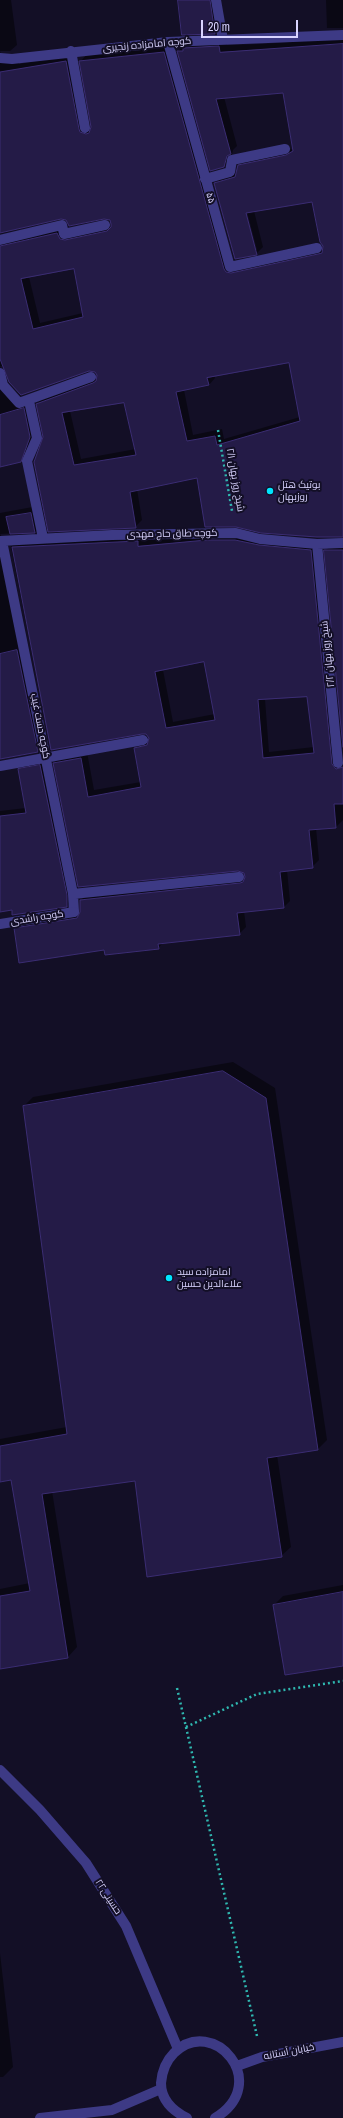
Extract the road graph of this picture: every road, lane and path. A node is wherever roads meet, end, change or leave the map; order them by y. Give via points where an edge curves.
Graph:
1 (216, 0) edge
2 (343, 35) edge
3 (223, 40) junction
4 (168, 42) junction
5 (71, 51) junction
6 (0, 58) edge
7 (85, 128) dead end
8 (285, 149) dead end
9 (205, 180) junction
10 (105, 225) dead end
11 (0, 240) edge
12 (317, 248) dead end
13 (0, 372) edge
14 (91, 377) dead end
15 (29, 401) junction
16 (218, 430) dead end
17 (236, 533) junction
18 (43, 538) junction
19 (1, 541) edge
20 (343, 543) edge
21 (317, 544) junction
22 (143, 740) dead end
23 (46, 757) junction
24 (338, 763) dead end
25 (0, 766) edge
26 (239, 877) dead end
27 (73, 894) junction
28 (74, 912) joint
29 (0, 924) edge
30 (343, 1681) edge
31 (177, 1688) dead end
32 (186, 1727) junction
33 (0, 1770) edge
34 (343, 2042) edge
35 (178, 2049) junction
36 (262, 2057) junction
37 (237, 2066) junction
38 (161, 2088) junction
39 (40, 2118) edge
40 (187, 2118) edge
41 (215, 2118) edge

1 - 3 street
2 - 3 street, کوچه امامزاده زنجیری
3 - 4 street, کوچه امامزاده زنجیری
4 - 5 street, کوچه امامزاده زنجیری
4 - 9 street, ۵۵
5 - 6 street, کوچه امامزاده زنجیری via 12,59
5 - 7 street
8 - 9 street via 232,160 230,172
9 - 12 street, ۵۵ via 230,268
10 - 11 street via 64,234 62,225
13 - 15 street via 3,385 18,403
14 - 15 street
15 - 18 street via 37,438 27,461
16 - 17 path, شیخ روز بهان ۲/۱
17 - 18 street, کوچه طاق حاج مهدی
17 - 21 street, کوچه طاق حاج مهدی via 260,539
18 - 19 street, کوچه طاق حاج مهدی
19 - 23 street, کوچه دست غیب
20 - 21 street, کوچه طاق حاج مهدی
21 - 24 street, شیخ روز بهان ۲/۲
22 - 23 street
23 - 25 street
23 - 27 street, کوچه دست غیب
26 - 27 street
27 - 28 street, کوچه دست غیب
28 - 29 street, کوچه راشدی
30 - 32 path via 257,1694
31 - 32 path
32 - 36 path
33 - 35 street, حسینی۲۲ via 40,1810 86,1863 126,1926
34 - 36 street, خیابان آستانه
35 - 37 street via 204,2042 218,2046 229,2054
35 - 38 street via 167,2060
36 - 37 street, خیابان آستانه
37 - 41 street via 240,2078 239,2091 234,2102
38 - 39 street via 112,2110
38 - 40 street via 166,2102 176,2113

